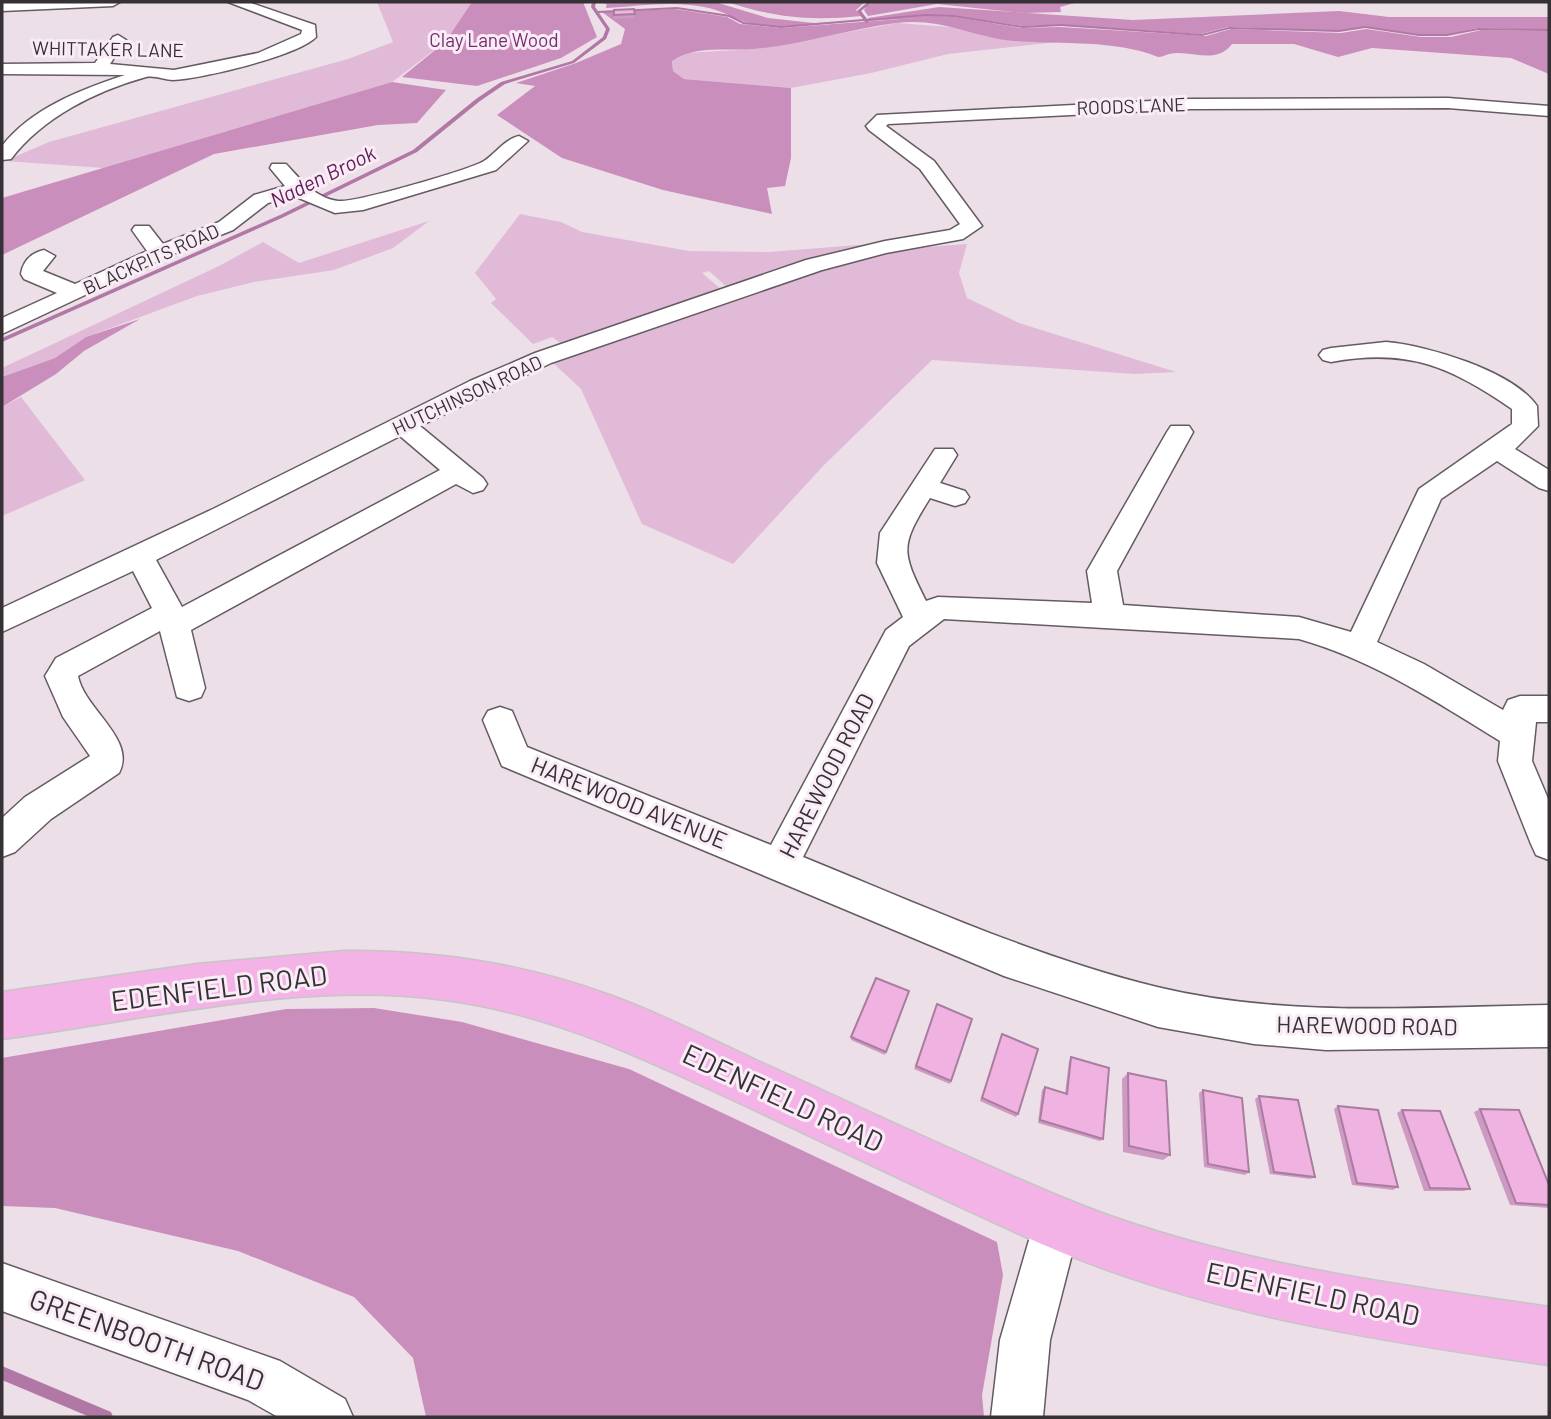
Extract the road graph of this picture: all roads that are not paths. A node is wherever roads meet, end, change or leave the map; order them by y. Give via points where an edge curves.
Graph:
1 (113, 2) edge
2 (235, 2) edge
3 (279, 2) edge
4 (2, 7) edge
5 (254, 8) junction
6 (118, 40) dead end
7 (100, 68) junction
8 (2, 69) edge
9 (144, 74) junction
10 (1549, 111) edge
11 (519, 141) dead end
12 (4, 155) dead end
13 (279, 168) dead end
14 (317, 200) junction
15 (142, 230) dead end
16 (956, 235) joint
17 (159, 253) junction
18 (44, 256) dead end
19 (74, 292) junction
20 (2, 327) edge
21 (1331, 355) dead end
22 (401, 425) junction
23 (1183, 443) dead end
24 (1499, 450) junction
25 (944, 455) dead end
26 (1549, 482) edge
27 (924, 487) junction
28 (955, 497) dead end
29 (139, 556) junction
30 (1109, 616) junction
31 (170, 620) junction
32 (920, 620) junction
33 (2, 621) edge
34 (1360, 645) junction
35 (189, 688) dead end
36 (1549, 709) edge
37 (500, 720) dead end
38 (1517, 735) junction
39 (2, 841) edge
40 (1549, 844) edge
41 (780, 865) junction
42 (2, 1016) edge
43 (1549, 1026) edge
44 (1057, 1223) junction
45 (2, 1287) edge
46 (1549, 1336) edge
47 (327, 1417) edge
48 (1017, 1417) edge

1 - 4 street
2 - 5 street
3 - 5 street
5 - 9 street, WHITTAKER LANE via 310,28 308,37 262,57 208,70
6 - 7 street
7 - 8 street, WHITTAKER LANE
7 - 9 street, WHITTAKER LANE
9 - 12 street via 98,90 34,124
10 - 16 street, ROODS LANE via 1448,103 1190,104 910,116 876,122 882,133 926,165 972,226
11 - 14 street, BLACKPITS ROAD via 489,166 363,204
13 - 14 street
14 - 17 street, BLACKPITS ROAD via 261,199 226,226
15 - 17 street
16 - 22 street, HUTCHINSON ROAD via 814,265 593,341 479,386
17 - 19 street, BLACKPITS ROAD
18 - 19 street via 33,265 32,274
19 - 20 street, BLACKPITS ROAD
21 - 24 street via 1376,359 1395,347 1434,356 1496,387 1524,407 1525,426
22 - 29 street, HUTCHINSON ROAD
22 - 31 street via 467,479
23 - 30 street via 1102,572
24 - 26 street
24 - 34 street via 1445,479 1429,495
25 - 27 street
27 - 28 street
27 - 32 street via 894,533 892,564
29 - 31 street via 155,579
29 - 33 street, HUTCHINSON ROAD
30 - 32 street, HAREWOOD ROAD via 938,608
30 - 34 street, HAREWOOD ROAD via 1299,628
31 - 35 street
31 - 39 street via 67,667 61,676 64,689 107,752 107,763 38,808
32 - 41 street, HAREWOOD ROAD via 897,638
34 - 38 street, HAREWOOD ROAD
36 - 38 street via 1520,709
37 - 41 street, HAREWOOD AVENUE via 514,756
38 - 40 street via 1515,761
41 - 43 street, HAREWOOD ROAD via 1018,963 1158,1007 1326,1030
42 - 44 main road, EDENFIELD ROAD via 277,978 394,973 462,980 533,994 611,1019
44 - 46 main road, EDENFIELD ROAD via 1147,1257 1215,1276 1411,1315
44 - 48 street via 1025,1340
45 - 47 street, GREENBOOTH ROAD via 262,1379

